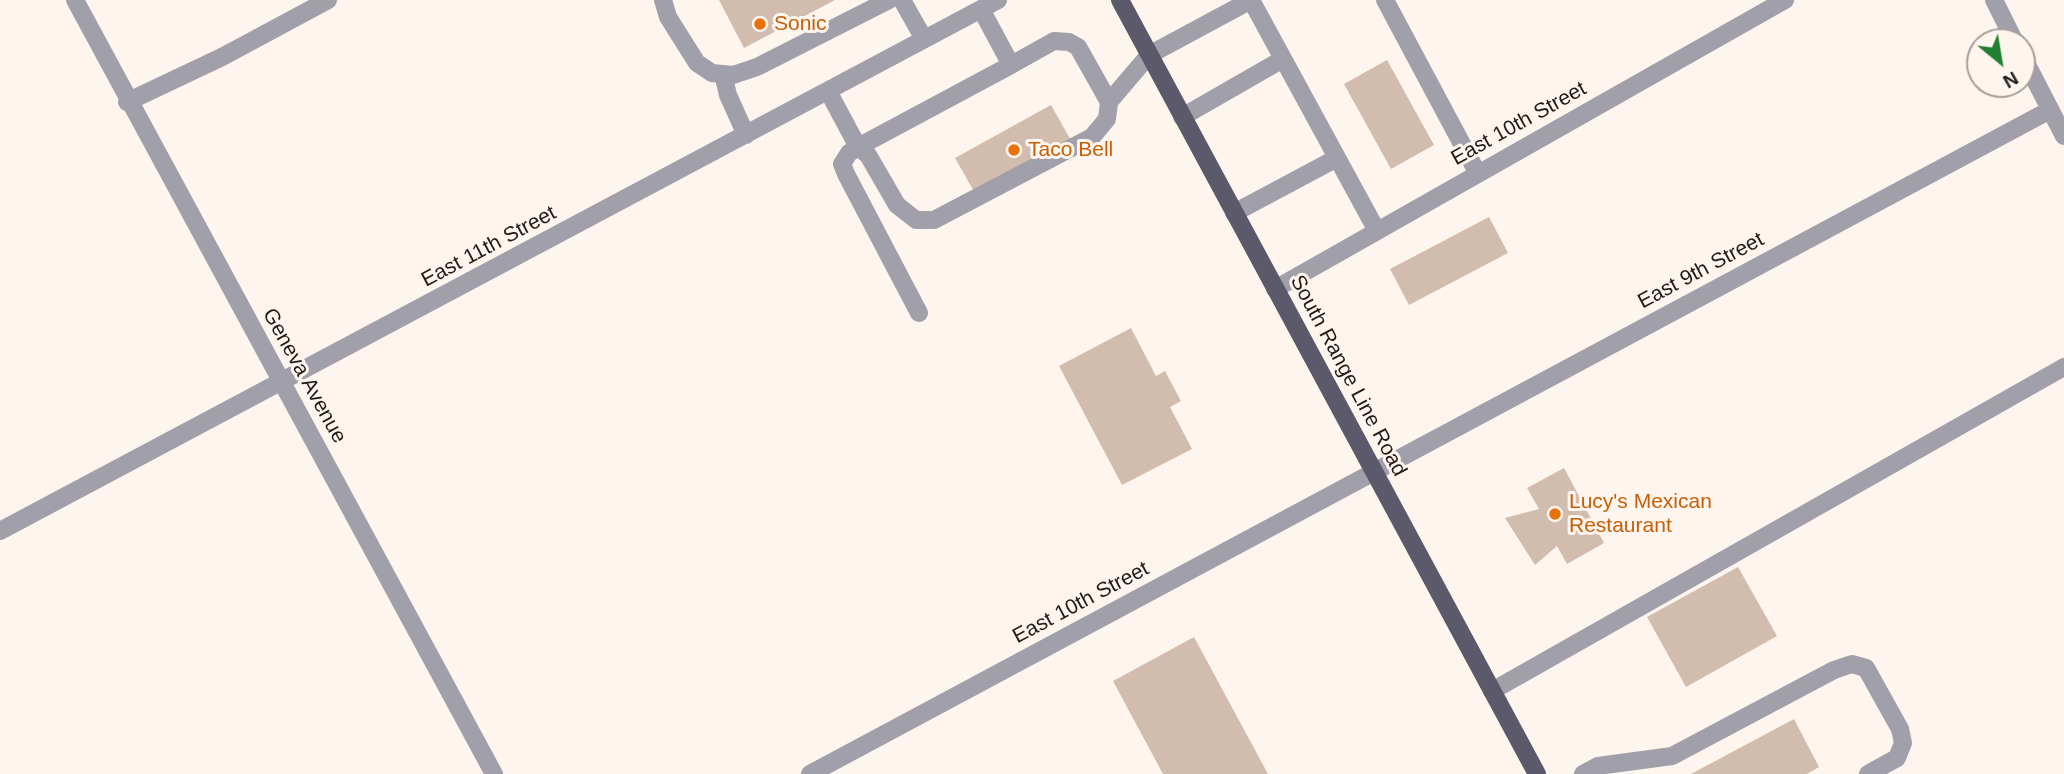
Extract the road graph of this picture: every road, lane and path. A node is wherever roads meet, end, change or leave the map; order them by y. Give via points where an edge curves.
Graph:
1 (75, 0) edge
2 (328, 0) edge
3 (663, 0) edge
4 (889, 0) edge
5 (901, 0) edge
6 (998, 0) edge
7 (1120, 0) edge
8 (1251, 0) edge
9 (1385, 0) edge
10 (1785, 0) edge
11 (1994, 0) edge
12 (1223, 7) edge
13 (981, 9) junction
14 (2008, 28) edge
15 (924, 39) junction
16 (1149, 55) junction
17 (1283, 59) junction
18 (1011, 65) junction
19 (723, 74) junction
20 (2036, 82) edge
21 (828, 91) junction
22 (127, 102) junction
23 (1109, 102) junction
24 (2050, 110) junction
25 (1182, 117) junction
26 (746, 135) junction
27 (2064, 136) edge
28 (858, 147) junction
29 (1337, 158) junction
30 (1478, 174) junction
31 (1234, 213) junction
32 (1377, 231) junction
33 (1275, 289) junction
34 (919, 313) dead end
35 (2064, 367) edge
36 (282, 383) junction
37 (1374, 472) junction
38 (0, 531) edge
39 (1492, 691) junction
40 (494, 774) edge
41 (810, 774) edge
42 (1536, 774) edge
43 (1583, 774) edge
44 (1868, 774) edge

1 - 22 street, Geneva Avenue
2 - 22 street
3 - 19 street via 696,63
4 - 19 street via 757,67
5 - 15 street
6 - 13 street, East 11th Street
7 - 16 main road, South Range Line Road
8 - 12 street
8 - 17 street
9 - 30 street
10 - 30 street, East 10th Street
11 - 14 street
12 - 16 street
13 - 15 street, East 11th Street
13 - 18 street
15 - 21 street, East 11th Street
16 - 23 street
16 - 25 main road, South Range Line Road
17 - 25 street
17 - 29 street
18 - 23 street via 1054,41 1069,41 1078,47
18 - 28 street
19 - 26 street
20 - 24 street
21 - 26 street, East 11th Street
21 - 28 street
22 - 36 street, Geneva Avenue
23 - 28 street via 1107,119 1092,137 934,220 916,220 897,205 868,155
24 - 27 street
24 - 37 street, East 9th Street
25 - 31 main road, South Range Line Road
26 - 36 street, East 11th Street
28 - 34 street via 842,164
29 - 31 street
29 - 32 street
30 - 32 street, East 10th Street
31 - 33 main road, South Range Line Road
32 - 33 street, East 10th Street
33 - 37 main road, South Range Line Road
35 - 39 street
36 - 38 street, East 11th Street
36 - 40 street, Geneva Avenue
37 - 39 main road, South Range Line Road
37 - 41 street, East 10th Street
39 - 42 main road, South Range Line Road
43 - 44 street via 1598,766 1672,756 1852,664 1866,668 1900,729 1903,743 1897,758

